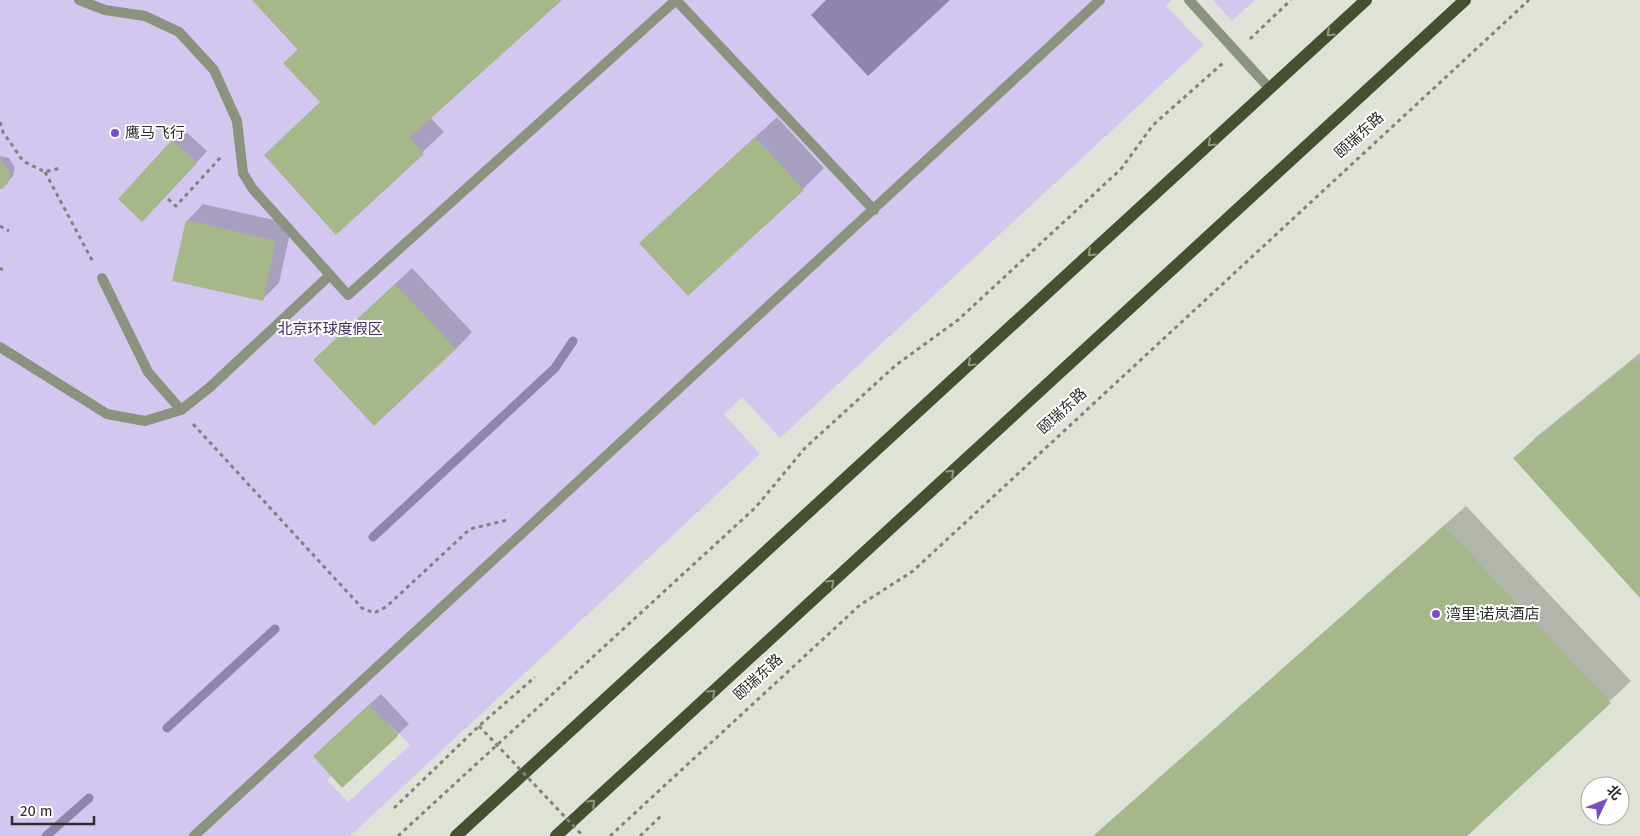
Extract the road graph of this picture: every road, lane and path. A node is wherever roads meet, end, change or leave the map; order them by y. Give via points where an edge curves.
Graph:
1 (79, 0) edge
2 (676, 0) edge
3 (1100, 0) edge
4 (1189, 0) edge
5 (1291, 0) edge
6 (1366, 0) edge
7 (1465, 0) edge
8 (1529, 0) edge
9 (1236, 52) junction
10 (1270, 89) junction
11 (0, 122) edge
12 (239, 138) junction
13 (60, 168) dead end
14 (45, 172) junction
15 (168, 199) dead end
16 (874, 210) junction
17 (0, 226) edge
18 (9, 231) dead end
19 (96, 268) dead end
20 (330, 275) junction
21 (102, 278) dead end
22 (0, 347) edge
23 (181, 410) junction
24 (507, 520) dead end
25 (535, 677) dead end
26 (479, 726) junction
27 (394, 808) dead end
28 (660, 816) dead end
29 (200, 834) edge
30 (398, 836) edge
31 (456, 836) edge
32 (556, 836) edge
33 (582, 836) edge
34 (610, 836) edge
35 (640, 836) edge

1 - 12 street via 106,10 145,16 180,32 214,70 237,121
2 - 16 street
2 - 20 street via 348,296
3 - 16 street
4 - 9 street
5 - 9 path
6 -> 10 main road
32 -> 7 main road, 颐瑞东路
8 - 34 path, 颐瑞东路 via 913,571 860,605
9 - 10 street
9 - 30 path via 1153,125 1121,169 958,320 896,365 805,448 756,507
10 -> 31 main road
11 - 14 path via 23,161
12 - 15 path via 176,206
12 - 20 street via 243,173 252,188
13 - 14 path
14 - 19 path
16 - 29 street
17 - 18 path
20 - 23 street
21 - 23 street via 148,372
22 - 23 street via 107,414 145,421
23 - 24 path via 362,608 374,613 386,607 470,529
25 - 26 path
26 - 27 path
26 - 33 path, bridge
28 - 35 path

